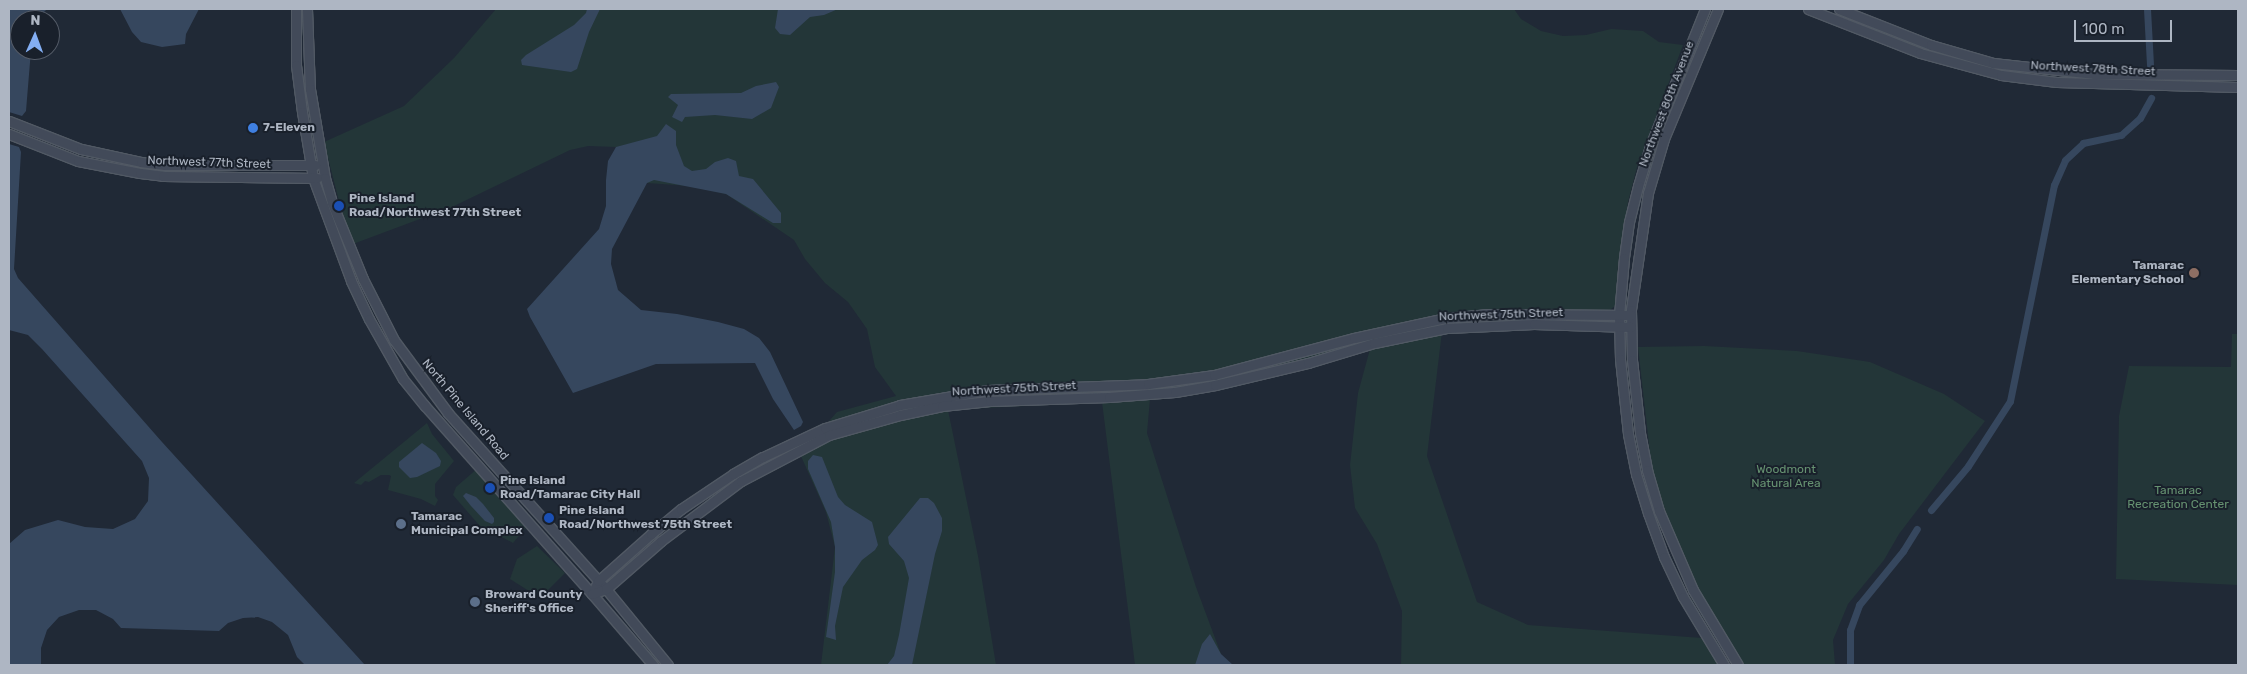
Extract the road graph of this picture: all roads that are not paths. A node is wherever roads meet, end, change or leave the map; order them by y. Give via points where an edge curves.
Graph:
1 (296, 9) edge
2 (307, 9) edge
3 (1705, 9) edge
4 (1718, 9) edge
5 (1808, 9) edge
6 (1840, 9) edge
7 (2238, 75) edge
8 (2238, 86) edge
9 (9, 121) edge
10 (9, 134) edge
11 (310, 164) junction
12 (323, 164) junction
13 (242, 165) junction
14 (244, 177) junction
15 (313, 178) junction
16 (325, 178) junction
17 (1619, 315) junction
18 (1631, 315) junction
19 (1620, 327) junction
20 (1631, 327) junction
21 (598, 581) junction
22 (606, 589) junction
23 (592, 594) junction
24 (653, 665) edge
25 (668, 665) edge
26 (1724, 665) edge
27 (1738, 665) edge

1 - 11 street, North Pine Island Road via 296,65
2 - 12 street, North Pine Island Road via 310,89
3 - 17 street, Northwest 80th Avenue via 1650,146 1638,186 1629,222
4 - 18 street, Northwest 80th Avenue via 1664,139 1648,193 1636,259
5 - 8 street, Northwest 78th Street via 1920,53 2001,75 2057,82
6 - 7 street, Northwest 78th Street via 1931,45 1993,63 2095,74
9 - 13 street, Northwest 77th Street via 81,149 109,156 165,165
10 - 14 street, Northwest 77th Street via 106,167 163,176
11 - 12 street, Northwest 77th Street
11 - 13 street, Northwest 77th Street
11 - 15 street, North Pine Island Road
12 - 16 street, North Pine Island Road
13 - 14 street
14 - 15 street, Northwest 77th Street
15 - 16 street, Northwest 77th Street
15 - 23 street, North Pine Island Road via 351,281 403,379
16 - 21 street, North Pine Island Road via 350,248 394,340 448,412
17 - 18 street, Northwest 75th Street
17 - 19 street, Northwest 80th Avenue
17 - 21 street, Northwest 75th Street via 1489,314 1445,318 1206,376 1148,384 988,390 900,405 825,428 743,468 681,509
18 - 20 street, Northwest 80th Avenue
19 - 20 street, Northwest 75th Street
19 - 22 street, Northwest 75th Street via 1534,324 1447,328 1374,343 1308,364 1175,392 990,401 900,415 829,435 741,481 668,535
19 - 26 street, Northwest 80th Avenue via 1628,434 1636,474 1648,513 1683,597
20 - 27 street, Northwest 80th Avenue via 1640,433 1659,511 1693,590
21 - 22 street, North Pine Island Road
21 - 23 street, Northwest 75th Street
22 - 23 street, Northwest 75th Street
22 - 25 street, North Pine Island Road
23 - 24 street, North Pine Island Road

